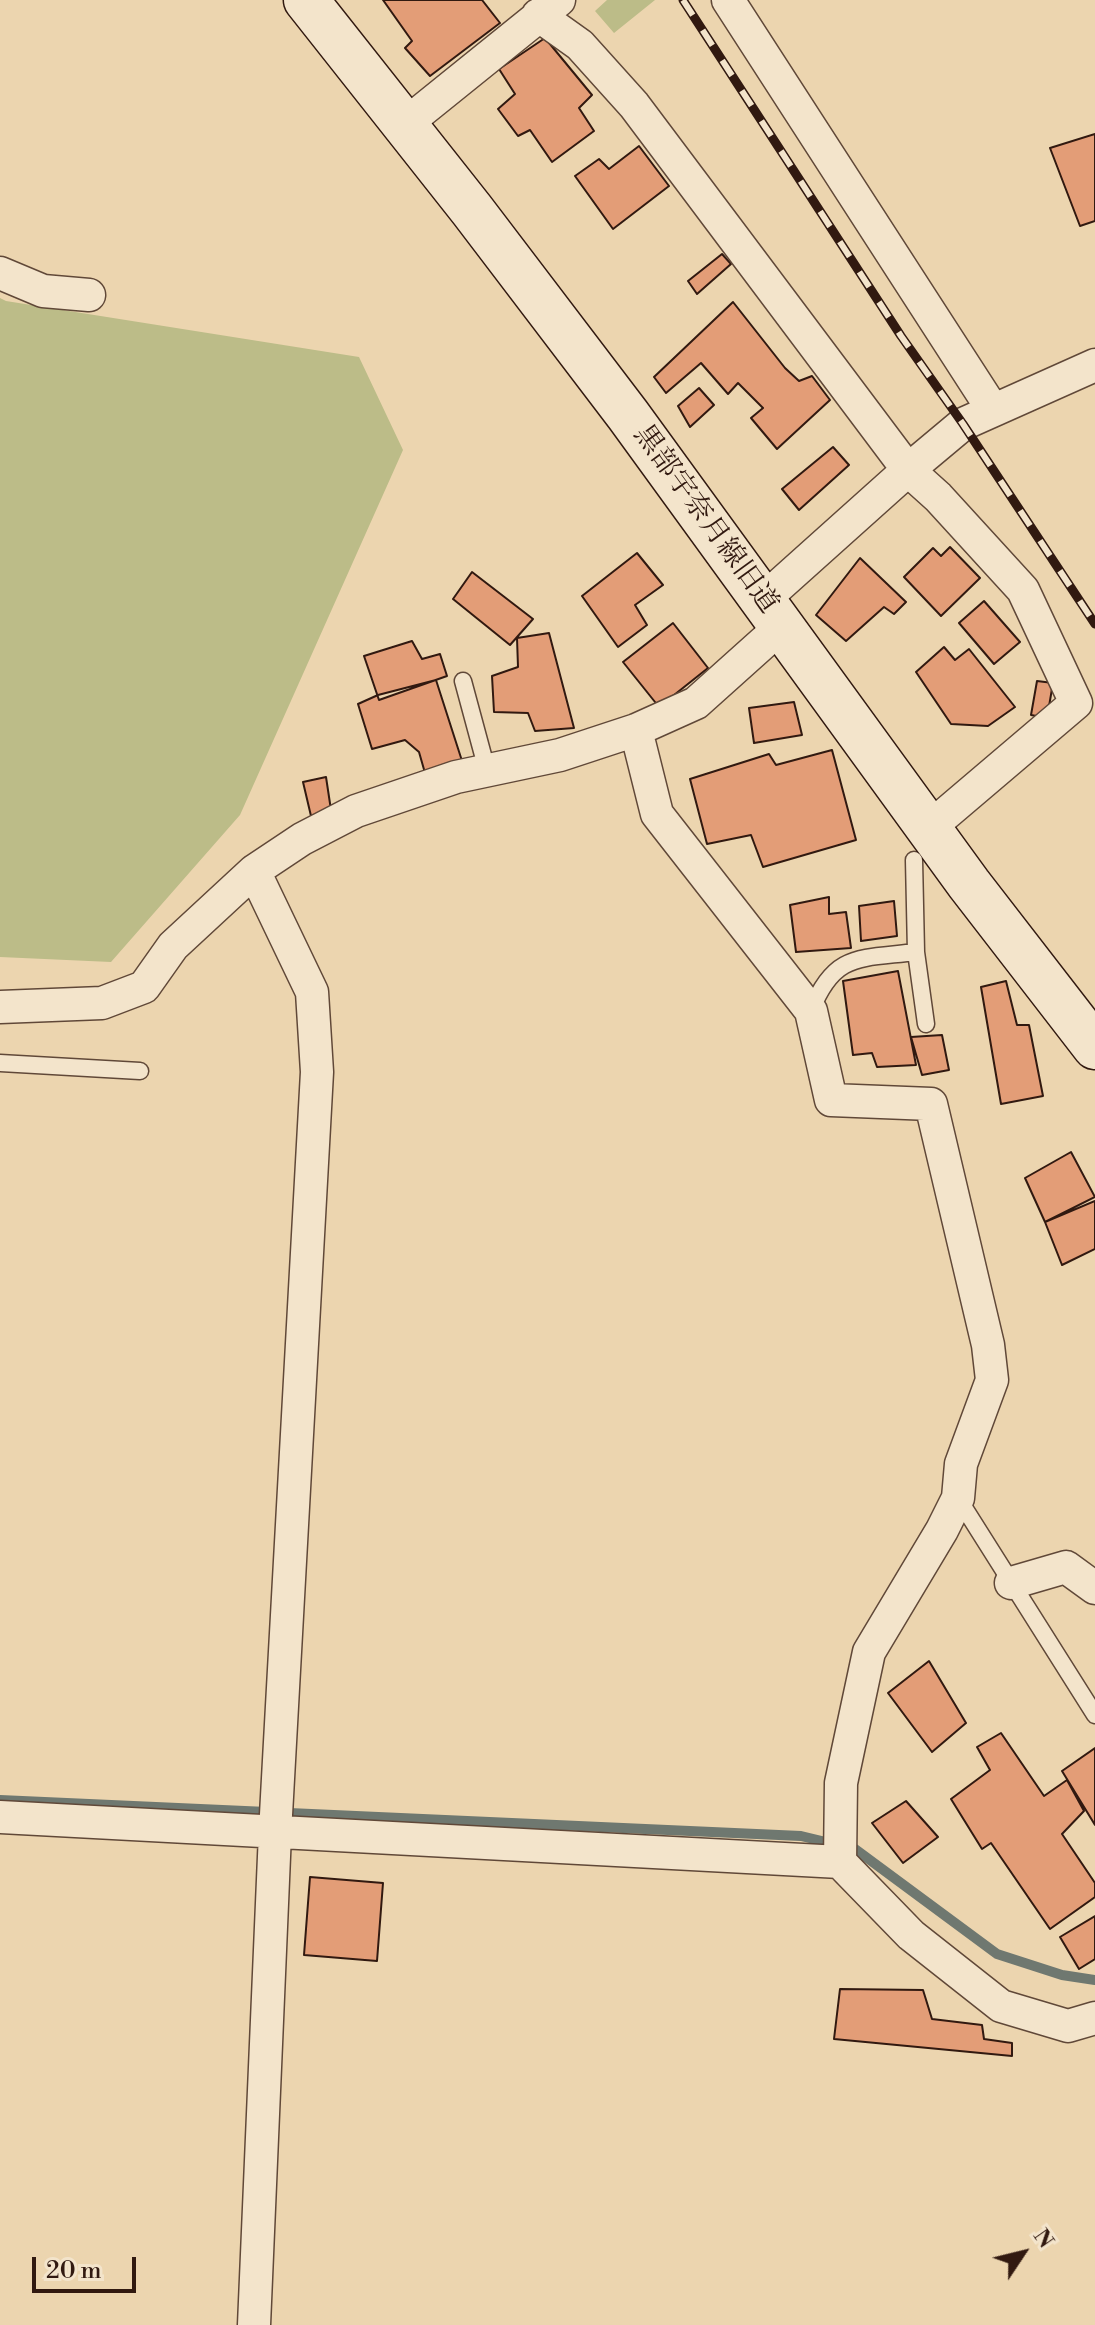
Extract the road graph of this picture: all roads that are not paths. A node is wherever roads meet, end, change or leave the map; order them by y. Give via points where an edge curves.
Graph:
1 (306, 0) edge
2 (728, 0) edge
3 (549, 8) edge
4 (404, 125) junction
5 (0, 273) edge
6 (89, 295) dead end
7 (1095, 365) edge
8 (993, 410) junction
9 (908, 470) junction
10 (773, 613) junction
11 (463, 681) dead end
12 (636, 730) junction
13 (487, 770) junction
14 (921, 844) junction
15 (254, 871) junction
16 (916, 952) junction
17 (0, 1007) edge
18 (811, 1011) junction
19 (926, 1024) dead end
20 (1095, 1047) edge
21 (0, 1063) edge
22 (140, 1071) dead end
23 (958, 1498) junction
24 (1011, 1583) junction
25 (1095, 1588) edge
26 (1095, 1715) edge
27 (0, 1817) edge
28 (275, 1833) junction
29 (840, 1862) junction
30 (1095, 2018) edge
31 (254, 2325) edge

1 - 4 street, 黒部宇奈月線旧道
2 - 8 street
3 - 4 street
3 - 9 street via 634,105
4 - 10 street, 黒部宇奈月線旧道
5 - 6 street via 43,291
7 - 8 street
8 - 9 street via 963,424
9 - 10 street
9 - 14 street via 1023,590 1076,703
10 - 12 street via 696,703
10 - 14 street, 黒部宇奈月線旧道
11 - 13 lane
12 - 13 street via 560,755
12 - 18 street via 657,814
13 - 15 street via 356,811
14 - 16 lane
14 - 20 street, 黒部宇奈月線旧道 via 969,884
15 - 17 street via 173,946 144,987 102,1003
15 - 28 street via 312,992 317,1072
16 - 18 lane via 838,968 821,986
16 - 19 lane
18 - 23 street via 831,1100 931,1104 992,1380 961,1464
21 - 22 lane
23 - 24 lane
23 - 29 street via 869,1652 841,1783
24 - 25 street via 1066,1567
24 - 26 lane
27 - 28 street
28 - 29 street
28 - 31 street
29 - 30 street via 911,1935 1001,2006 1068,2026

